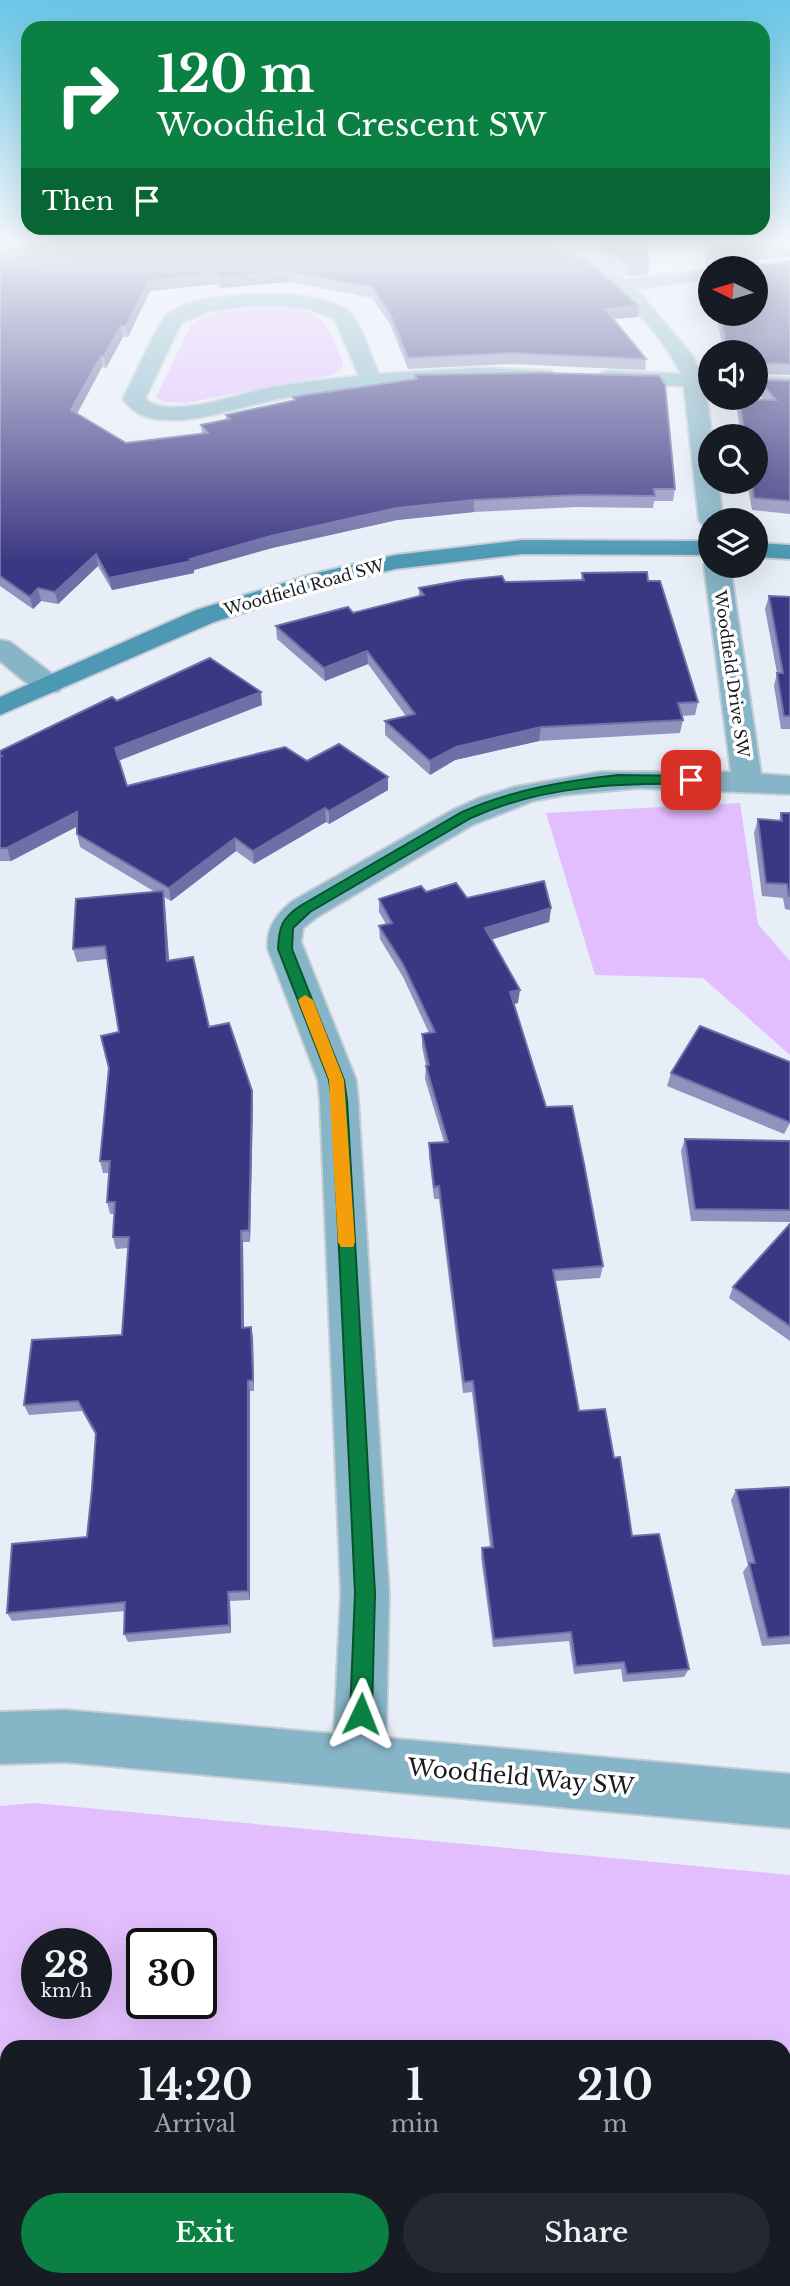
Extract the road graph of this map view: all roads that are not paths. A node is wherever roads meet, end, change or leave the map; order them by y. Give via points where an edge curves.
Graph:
1 (159, 349) edge
2 (357, 349) edge
3 (676, 349) edge
4 (698, 376) edge
5 (371, 380) junction
6 (698, 381) edge
7 (768, 383) edge
8 (790, 384) edge
9 (704, 410) edge
10 (710, 508) edge
11 (698, 548) edge
12 (768, 551) edge
13 (790, 552) edge
14 (719, 578) edge
15 (0, 648) edge
16 (50, 685) junction
17 (0, 707) edge
18 (747, 783) junction
19 (790, 785) edge
20 (0, 1738) edge
21 (359, 1762) junction
22 (790, 1801) edge

1 - 5 street via 134,399 146,410 176,414 277,392
2 - 5 street
3 - 4 street
5 - 6 street via 484,373
7 - 8 street
9 - 10 street
11 - 16 street, Woodfield Road SW via 523,547 395,562 205,615
12 - 13 street
14 - 18 street, Woodfield Drive SW
15 - 16 street
16 - 17 street, Woodfield Road SW
18 - 19 street
18 - 21 street via 618,779 519,795 467,815 305,909 286,928 285,949 337,1080 340,1100 365,1593
20 - 21 street, Woodfield Way SW via 65,1736
21 - 22 street, Woodfield Way SW

